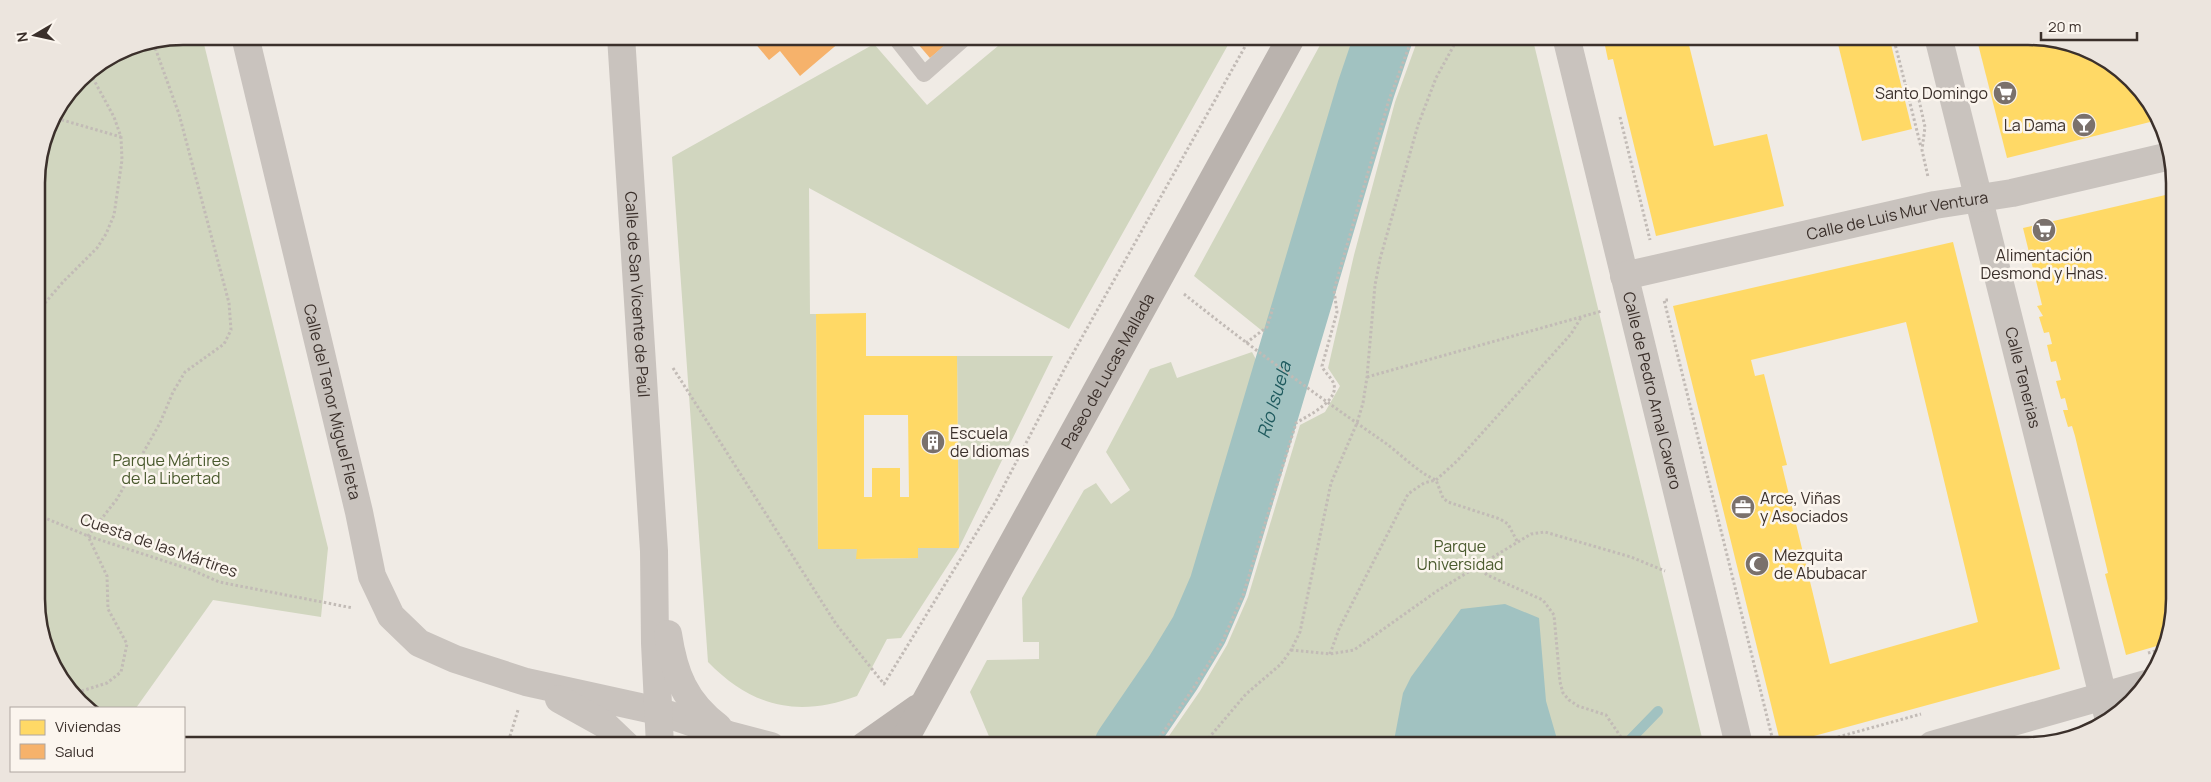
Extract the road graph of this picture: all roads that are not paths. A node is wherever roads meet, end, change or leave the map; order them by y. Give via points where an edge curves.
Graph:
1 (247, 45) edge
2 (622, 45) edge
3 (901, 45) edge
4 (957, 45) edge
5 (1287, 45) edge
6 (1568, 45) edge
7 (1940, 45) edge
8 (2163, 158) edge
9 (1978, 198) junction
10 (1624, 276) junction
11 (654, 551) junction
12 (526, 682) junction
13 (2124, 697) edge
14 (2106, 708) edge
15 (658, 711) junction
16 (618, 737) edge
17 (659, 737) edge
18 (732, 737) edge
19 (736, 737) edge
20 (887, 737) edge
21 (1738, 737) edge
22 (1973, 737) edge

1 - 12 street, Calle del Tenor Miguel Fleta via 372,576 391,616 419,643 455,660
2 - 11 street, Calle de San Vicente de Paúl
3 - 4 lane via 924,74
5 - 20 main road, Paseo de Lucas Mallada via 922,706
6 - 10 street, Calle de Pedro Arnal Cavero
7 - 9 street, Calle Tenerias
8 - 9 street, Calle de Luis Mur Ventura
9 - 10 street, Calle de Luis Mur Ventura
9 - 14 street, Calle Tenerias
10 - 21 street, Calle de Pedro Arnal Cavero
11 - 15 street, Calle de San Vicente de Paúl
11 - 19 street, Calle de San Vicente de Paúl via 675,673 688,698 703,716
12 - 15 street, Calle del Tenor Miguel Fleta
12 - 16 street, Calle del Tenor Miguel Fleta via 604,724
13 - 14 street
14 - 22 street
15 - 17 street, Calle de San Vicente de Paúl
15 - 18 street, Calle del Tenor Miguel Fleta

